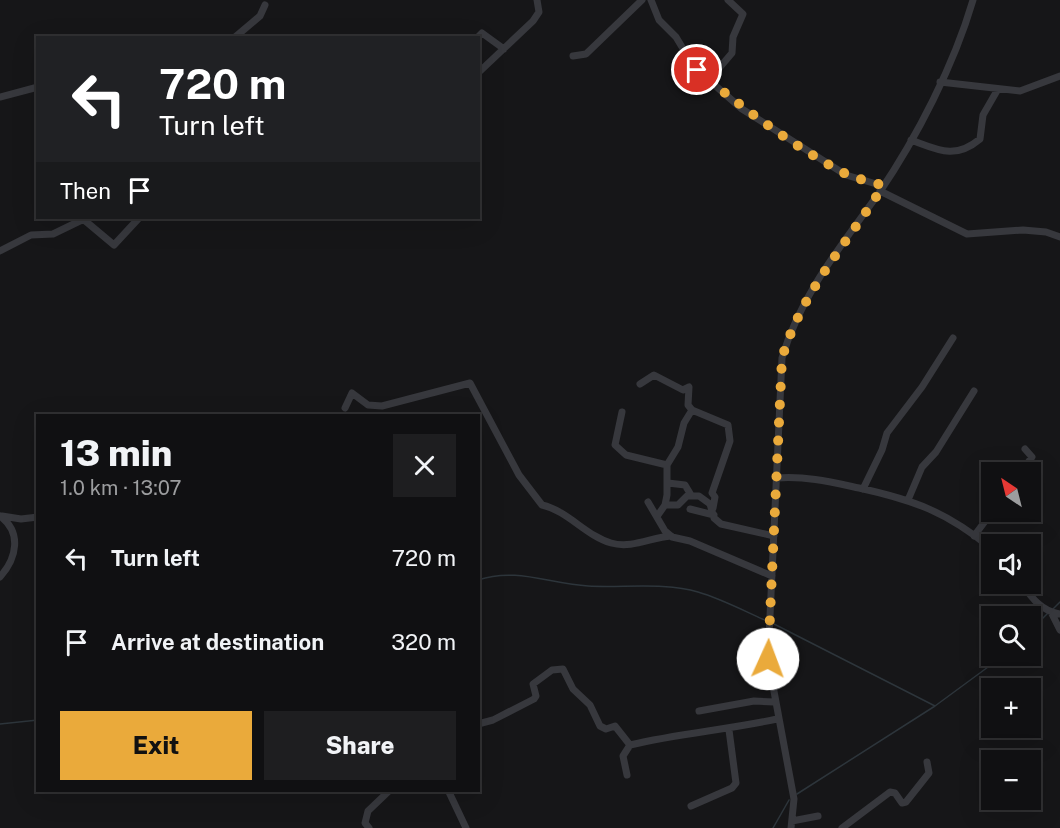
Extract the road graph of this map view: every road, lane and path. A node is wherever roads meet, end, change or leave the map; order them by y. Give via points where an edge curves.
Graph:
1 (537, 0) edge
2 (642, 0) edge
3 (651, 0) edge
4 (728, 0) edge
5 (973, 0) edge
6 (264, 2) edge
7 (236, 36) edge
8 (479, 36) edge
9 (504, 49) junction
10 (573, 56) dead end
11 (480, 71) edge
12 (1060, 76) edge
13 (710, 80) junction
14 (940, 82) junction
15 (36, 88) edge
16 (998, 88) junction
17 (0, 97) edge
18 (911, 140) junction
19 (881, 189) junction
20 (82, 219) edge
21 (85, 219) edge
22 (138, 219) edge
23 (1060, 237) edge
24 (0, 251) edge
25 (953, 338) dead end
26 (640, 384) dead end
27 (974, 391) dead end
28 (345, 408) dead end
29 (692, 410) junction
30 (622, 412) dead end
31 (1025, 448) dead end
32 (1028, 462) edge
33 (667, 465) junction
34 (777, 478) junction
35 (669, 483) junction
36 (863, 489) junction
37 (691, 495) junction
38 (908, 500) junction
39 (648, 502) dead end
40 (665, 505) junction
41 (690, 509) dead end
42 (713, 512) junction
43 (658, 515) junction
44 (0, 516) edge
45 (36, 517) edge
46 (984, 522) edge
47 (671, 536) junction
48 (774, 536) junction
49 (974, 536) junction
50 (981, 541) edge
51 (0, 576) edge
52 (772, 576) junction
53 (1029, 594) edge
54 (1051, 612) junction
55 (1060, 614) edge
56 (1060, 630) edge
57 (774, 702) junction
58 (699, 711) dead end
59 (777, 719) junction
60 (480, 723) edge
61 (729, 730) junction
62 (630, 745) junction
63 (927, 762) dead end
64 (627, 775) dead end
65 (388, 792) edge
66 (449, 792) edge
67 (691, 806) dead end
68 (818, 816) dead end
69 (791, 825) edge
70 (369, 828) edge
71 (466, 828) edge
72 (842, 828) edge

1 - 9 street via 539,12 533,21
2 - 10 street via 586,54
3 - 13 street via 659,20 676,37 694,67
4 - 13 street via 743,14 733,37 732,53
5 - 14 street
6 - 7 street via 260,16
8 - 9 street via 487,34
9 - 11 street
12 - 16 street via 1020,90
13 - 19 street via 742,109 810,153 846,175
14 - 16 street
14 - 18 street
15 - 17 street
16 - 18 street via 983,115 980,139 970,148 953,153
18 - 19 street
19 - 23 street via 968,234 1023,230
19 - 34 street via 822,271 790,332 780,380
20 - 24 street via 53,234 31,235
21 - 22 street via 114,245
25 - 36 street via 887,433
26 - 29 street via 654,375 683,390 689,387 688,405
27 - 38 street via 936,452 922,467
28 - 47 street via 352,393 368,405 382,406 470,382 519,475 542,505 552,507 614,544
29 - 33 street
29 - 42 street via 728,425 730,441 712,493
30 - 33 street via 615,445 626,456
31 - 32 street via 1032,457
33 - 35 street
34 - 36 street via 818,478
34 - 48 street
35 - 37 street via 688,486
35 - 40 street
36 - 38 street
37 - 40 street via 678,505
37 - 42 street via 699,496
38 - 49 street via 939,513
39 - 43 street
40 - 43 street
41 - 42 street
42 - 48 street via 715,520 727,527
43 - 47 street
44 - 45 street
44 - 51 street via 15,532 8,568
46 - 49 street
47 - 52 street
48 - 52 street
49 - 50 street
52 - 57 street via 768,659
53 - 54 street
54 - 55 street
54 - 56 street
57 - 58 street via 754,700
57 - 59 street
59 - 61 street
59 - 69 street via 794,799
60 - 62 street via 494,720 534,699 533,684 552,670 563,669 573,689 590,705 600,726 615,726
61 - 62 street via 680,733
61 - 67 street via 736,783
62 - 64 street via 623,756
63 - 72 street via 929,772 906,802 890,792
65 - 70 street via 366,813
66 - 71 street
68 - 69 street

